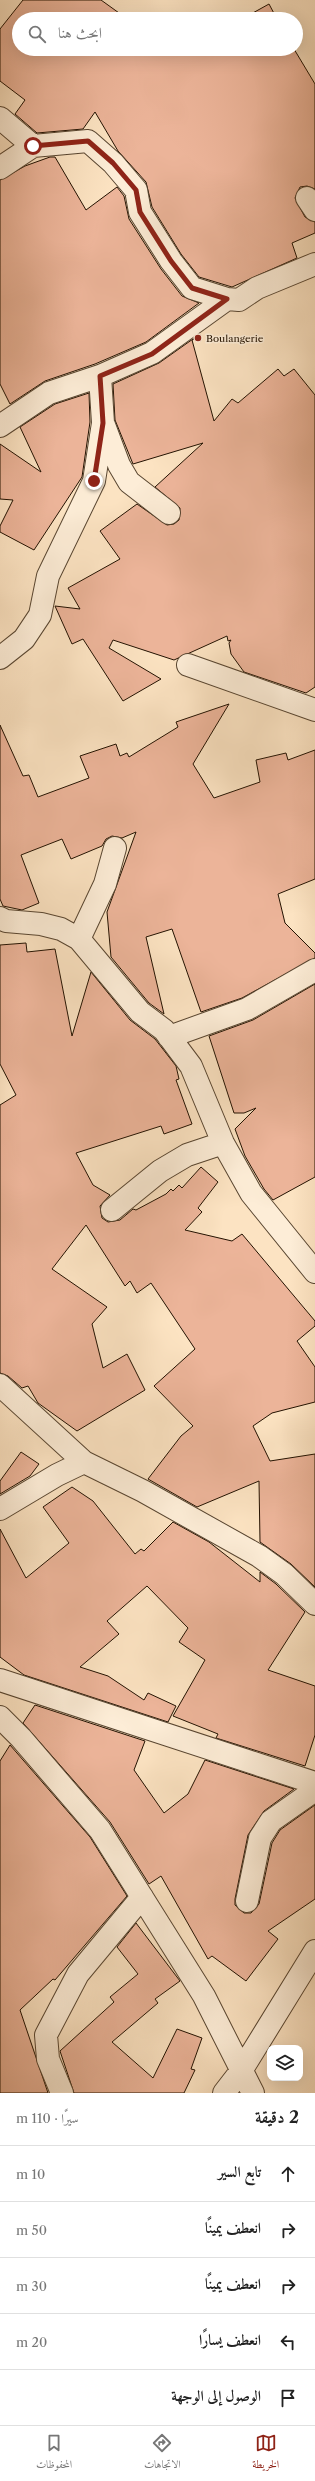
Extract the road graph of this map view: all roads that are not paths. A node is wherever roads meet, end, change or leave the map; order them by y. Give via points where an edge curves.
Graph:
1 (0, 118) edge
2 (33, 146) junction
3 (0, 168) edge
4 (315, 264) edge
5 (227, 299) junction
6 (100, 376) junction
7 (103, 423) junction
8 (0, 426) edge
9 (169, 513) dead end
10 (0, 658) edge
11 (188, 664) dead end
12 (315, 710) edge
13 (115, 848) dead end
14 (0, 918) edge
15 (79, 940) junction
16 (315, 970) edge
17 (169, 1037) junction
18 (223, 1143) junction
19 (112, 1210) dead end
20 (315, 1272) edge
21 (0, 1385) edge
22 (84, 1462) junction
23 (0, 1509) edge
24 (315, 1604) edge
25 (0, 1680) edge
26 (0, 1717) edge
27 (315, 1783) edge
28 (315, 1790) edge
29 (142, 1897) junction
30 (247, 1901) dead end
31 (315, 1951) edge
32 (241, 2071) junction
33 (62, 2093) edge
34 (224, 2093) edge
35 (253, 2093) edge

1 - 2 street
2 - 3 street
2 - 5 street via 88,141 113,163 136,190 140,212 171,261 192,288
4 - 5 street via 257,288 239,300
5 - 6 street via 152,354
6 - 7 street
6 - 8 street via 49,393
7 - 9 street via 119,465 129,482
7 - 10 street via 94,481 48,576 40,615 24,639
11 - 12 street
13 - 15 street via 104,884
14 - 15 street via 61,929
15 - 17 street via 140,1012 164,1030
16 - 17 street via 247,1009
17 - 18 street via 191,1066
18 - 19 street via 187,1155 160,1171
18 - 20 street via 251,1193
21 - 22 street
22 - 23 street
22 - 24 street via 143,1491 259,1556 284,1574
25 - 27 street
26 - 29 street via 100,1830
28 - 30 street via 271,1820 260,1838
29 - 32 street via 204,1996
29 - 33 street via 78,1974 46,2035 48,2059
31 - 32 street
32 - 34 street
32 - 35 street

